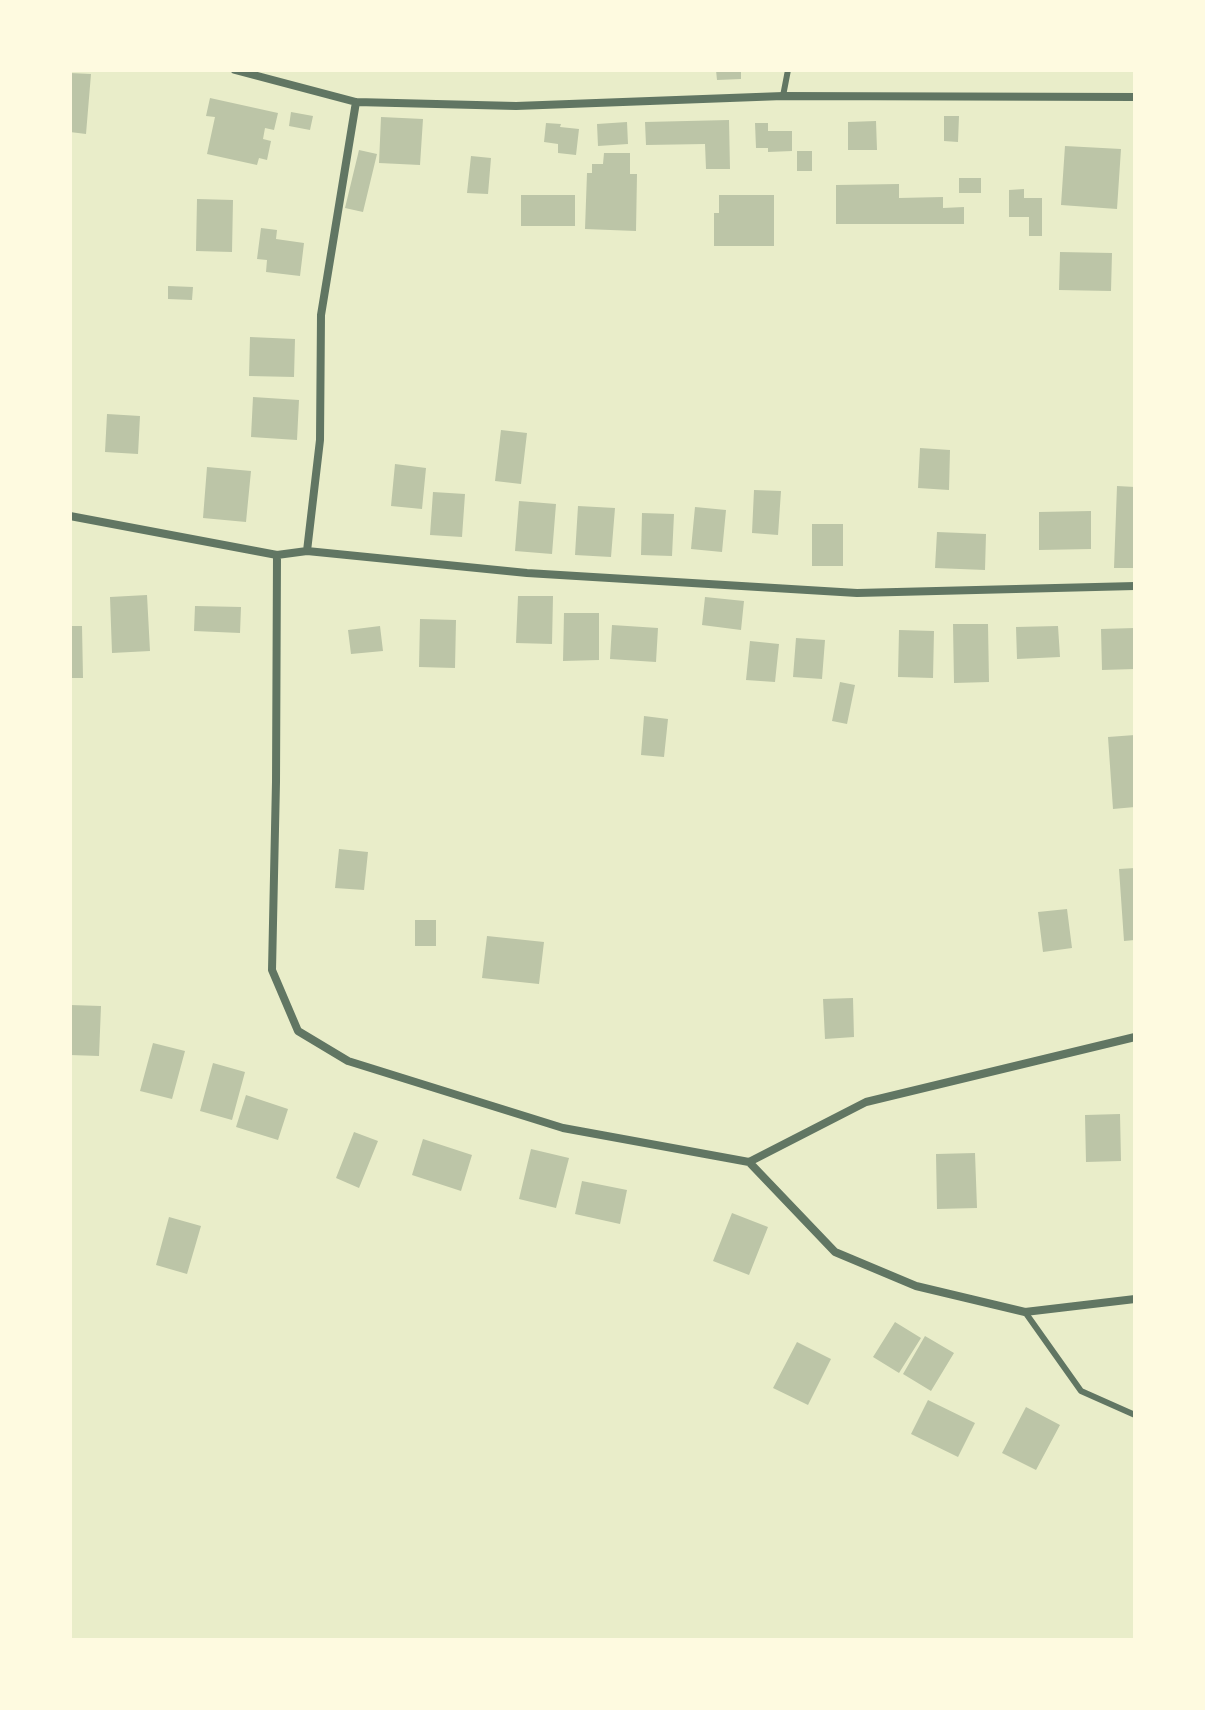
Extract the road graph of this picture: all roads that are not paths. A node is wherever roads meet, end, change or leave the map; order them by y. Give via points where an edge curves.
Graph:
1 (235, 70) edge
2 (788, 70) edge
3 (783, 96) junction
4 (1135, 97) edge
5 (356, 102) junction
6 (70, 516) edge
7 (307, 551) junction
8 (277, 555) junction
9 (1135, 586) edge
10 (1135, 1037) edge
11 (749, 1162) junction
12 (1135, 1299) edge
13 (1025, 1312) junction
14 (1135, 1415) edge

1 - 5 street
2 - 3 lane
3 - 4 street
3 - 5 street via 516,106
5 - 7 street via 321,315 320,440
6 - 8 street
7 - 8 street
7 - 9 street via 527,573 857,593
8 - 11 street via 272,970 298,1031 348,1061 563,1128
10 - 11 street via 866,1102
11 - 13 street via 835,1252 916,1286
12 - 13 street
13 - 14 lane via 1081,1391

